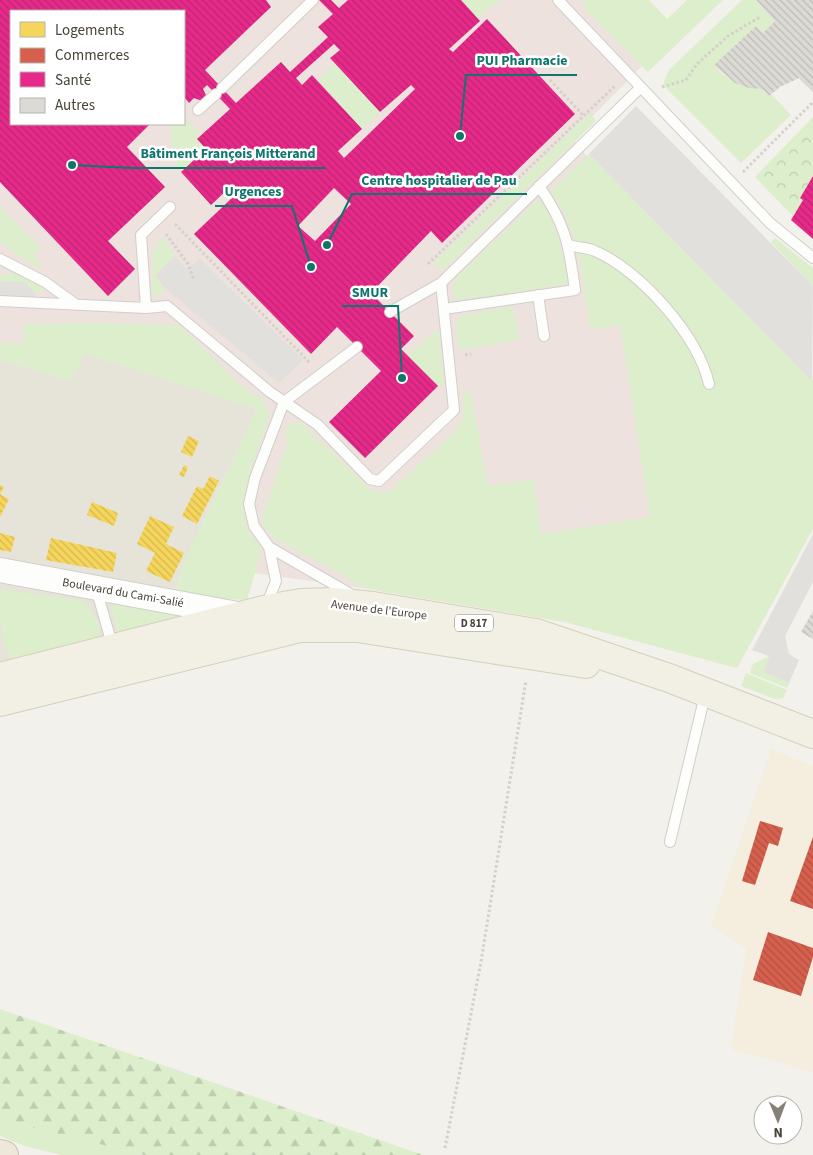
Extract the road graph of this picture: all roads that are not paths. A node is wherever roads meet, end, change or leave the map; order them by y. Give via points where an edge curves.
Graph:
1 (313, 0) edge
2 (558, 0) edge
3 (642, 89) junction
4 (198, 110) dead end
5 (539, 186) junction
6 (167, 210) road end
7 (569, 246) junction
8 (813, 258) edge
9 (0, 259) edge
10 (441, 283) junction
11 (538, 295) junction
12 (0, 301) edge
13 (75, 303) junction
14 (146, 308) junction
15 (444, 309) junction
16 (390, 312) dead end
17 (544, 336) dead end
18 (357, 347) dead end
19 (709, 384) dead end
20 (284, 402) junction
21 (269, 547) junction
22 (0, 570) edge
23 (96, 588) junction
24 (373, 606) junction
25 (254, 613) junction
26 (113, 648) junction
27 (102, 677) junction
28 (669, 678) junction
29 (1, 681) edge
30 (706, 692) junction
31 (813, 734) edge
32 (670, 842) dead end
33 (0, 1154) edge
34 (4, 1155) edge

1 - 4 lane
2 - 3 lane
3 - 5 lane
3 - 8 lane via 770,223
5 - 7 lane via 556,211
5 - 10 lane
6 - 14 lane via 142,235
7 - 11 lane via 575,290
7 - 19 lane via 594,250 615,262 644,286 691,342
9 - 13 lane via 45,282
10 - 15 lane
10 - 16 lane
11 - 15 lane
11 - 17 lane
12 - 13 lane
13 - 14 lane
14 - 20 lane via 167,306
15 - 20 lane via 454,410 379,480 370,479 318,425
18 - 20 lane
20 - 21 lane via 255,478 249,504 254,526
21 - 24 lane
21 - 25 lane via 276,581
22 - 23 street, Boulevard du Cami-Salié
23 - 25 street, Boulevard du Cami-Salié
23 - 26 lane
24 - 25 main road, Avenue de l'Europe / D 817 via 301,603
24 - 28 main road, Avenue de l'Europe / D 817 via 536,633
25 - 26 main road, Avenue de l'Europe / D 817
26 - 27 lane
26 - 29 main road, Avenue de l'Europe / D 817
27 - 28 main road, Avenue de l'Europe / D 817 via 278,632 328,626 387,632
27 - 29 main road, Avenue de l'Europe / D 817 via 32,695
28 - 30 main road, Avenue de l'Europe / D 817
30 - 31 main road, Avenue de l'Europe / D 817
30 - 32 lane
33 - 34 highway

